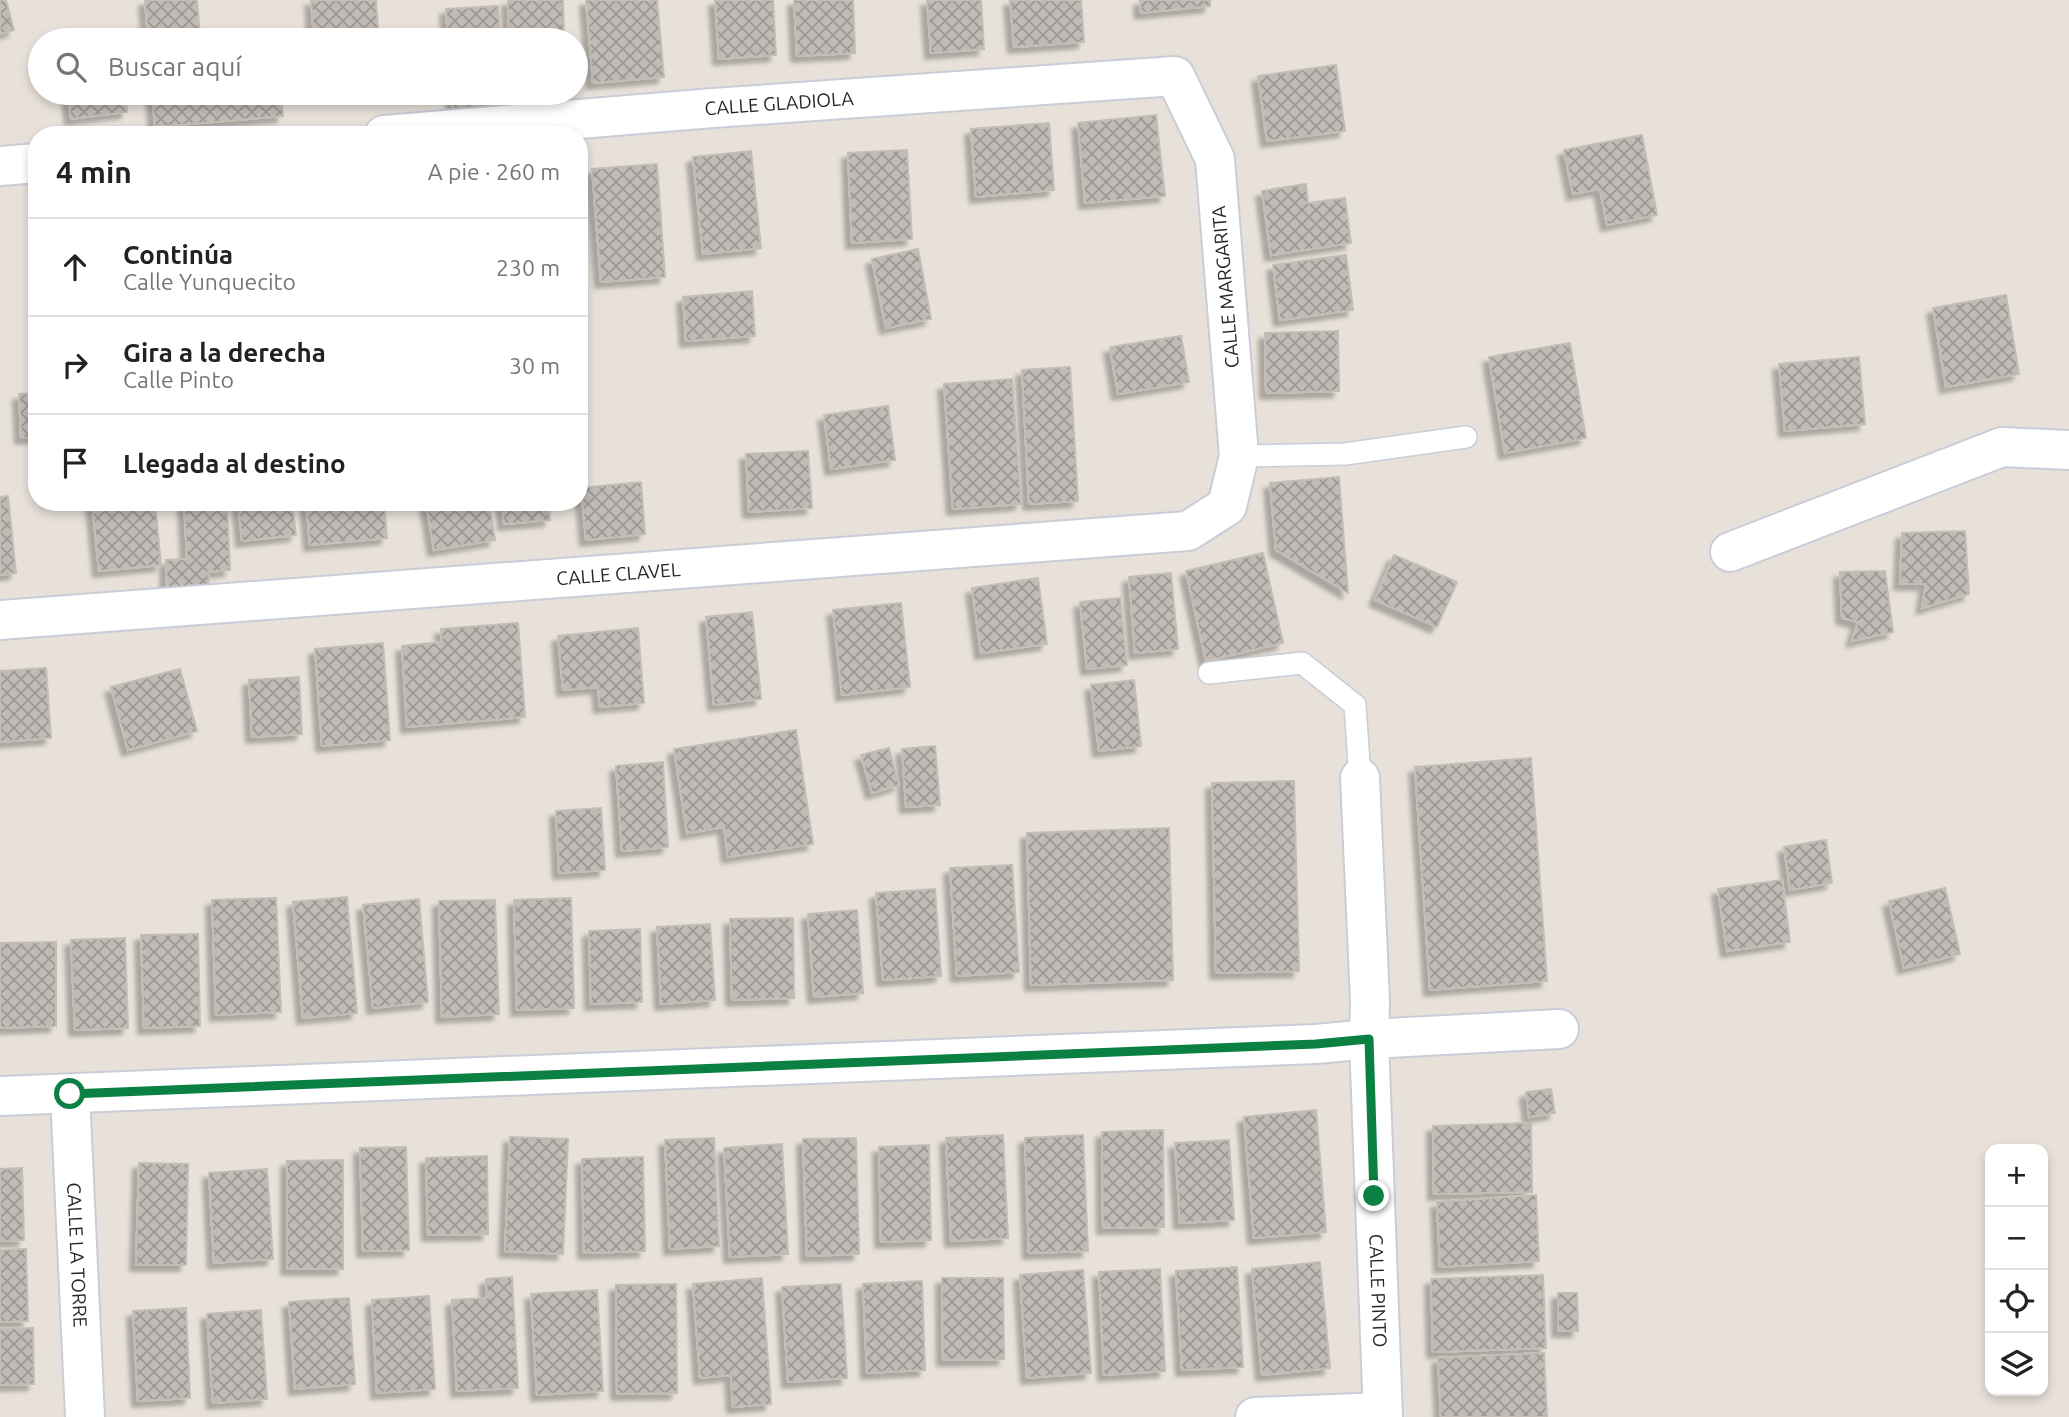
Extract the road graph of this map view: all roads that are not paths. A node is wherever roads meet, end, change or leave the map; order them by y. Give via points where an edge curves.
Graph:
1 (1175, 76) joint
2 (494, 126) edge
3 (28, 164) edge
4 (0, 166) edge
5 (1466, 437) dead end
6 (2069, 450) edge
7 (1239, 456) junction
8 (1227, 506) joint
9 (1730, 552) dead end
10 (0, 621) edge
11 (1209, 673) dead end
12 (1360, 778) joint
13 (1559, 1029) dead end
14 (1381, 1038) junction
15 (70, 1094) junction
16 (0, 1096) edge
17 (1383, 1414) edge
18 (85, 1417) edge
19 (1255, 1417) edge

1 - 2 street, CALLE GLADIOLA
1 - 7 street, CALLE MARGARITA via 1215,159
3 - 4 street
5 - 7 lane via 1345,454
6 - 9 street via 2002,447
7 - 8 street, CALLE MARGARITA
8 - 10 street, CALLE CLAVEL via 1188,531
11 - 12 lane via 1302,663 1355,705
12 - 14 street, CALLE PINTO via 1370,1001
13 - 14 street
14 - 15 street
14 - 17 street, CALLE PINTO
15 - 16 street
15 - 18 street, CALLE LA TORRE
17 - 19 street

